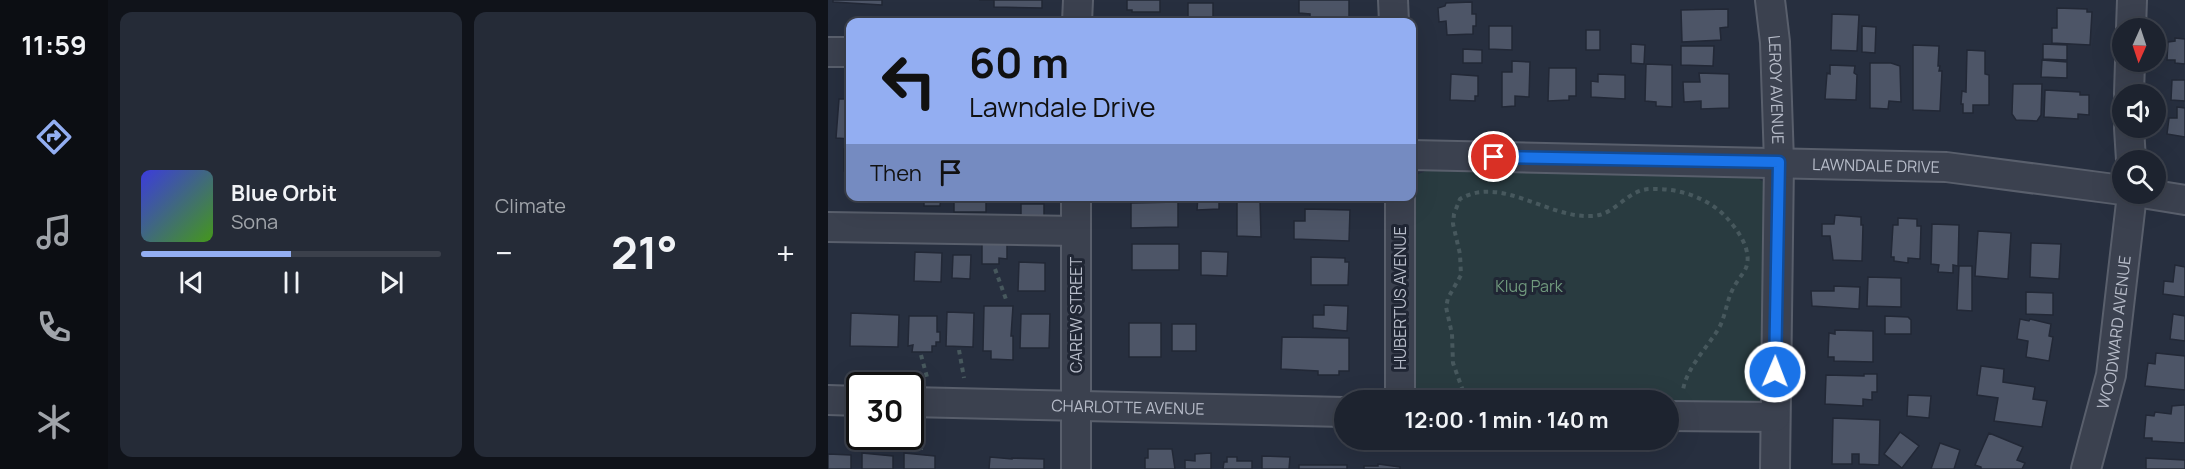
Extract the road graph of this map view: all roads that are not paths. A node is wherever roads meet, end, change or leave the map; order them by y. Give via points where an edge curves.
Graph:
1 (1078, 0) edge
2 (1393, 0) edge
3 (1770, 0) edge
4 (2132, 0) edge
5 (1077, 18) edge
6 (1394, 18) edge
7 (2131, 18) edge
8 (828, 52) edge
9 (846, 52) edge
10 (1416, 156) edge
11 (1779, 162) junction
12 (2112, 189) edge
13 (2166, 197) edge
14 (2185, 200) edge
15 (1076, 201) edge
16 (1400, 201) edge
17 (2131, 204) edge
18 (828, 227) edge
19 (1076, 231) junction
20 (1400, 390) edge
21 (828, 400) edge
22 (846, 401) edge
23 (924, 402) edge
24 (1076, 405) junction
25 (1679, 405) edge
26 (1334, 412) edge
27 (1775, 417) junction
28 (1076, 469) edge
29 (1774, 469) edge
30 (2086, 469) edge

1 - 5 street
2 - 6 street
3 - 11 street, LEROY AVENUE
4 - 7 street
8 - 9 street
10 - 11 street, LAWNDALE DRIVE
11 - 12 street, LAWNDALE DRIVE via 1946,166
11 - 27 street, LEROY AVENUE
13 - 14 street
15 - 19 street, CAREW STREET
16 - 20 street, HUBERTUS AVENUE
17 - 30 street, WOODWARD AVENUE via 2111,375
18 - 19 street
19 - 24 street, CAREW STREET
21 - 22 street
23 - 24 street, CHARLOTTE AVENUE
24 - 26 street, CHARLOTTE AVENUE
24 - 28 street, CAREW STREET
25 - 27 street
27 - 29 street, LEROY AVENUE

